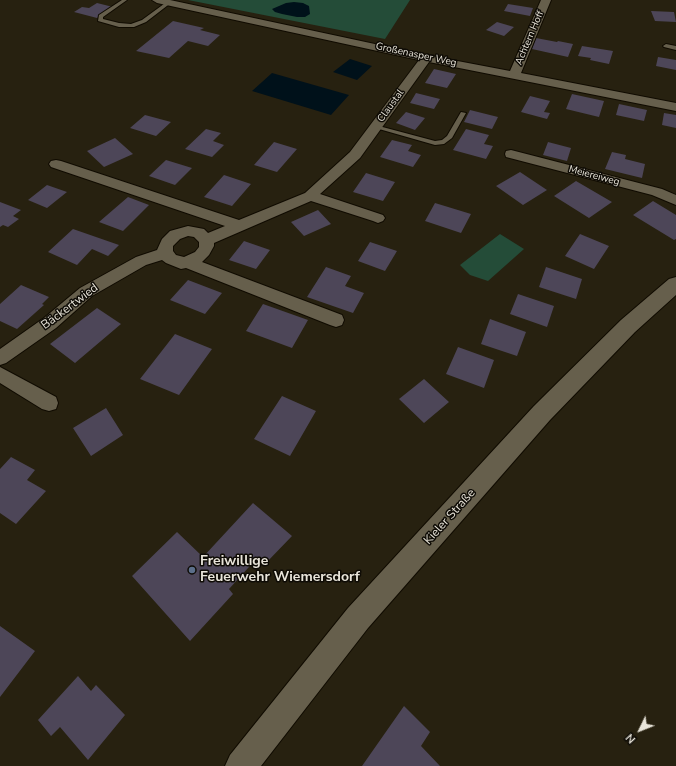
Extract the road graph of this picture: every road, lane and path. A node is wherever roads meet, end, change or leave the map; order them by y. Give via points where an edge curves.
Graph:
1 (125, 0) edge
2 (157, 0) edge
3 (546, 0) edge
4 (170, 2) junction
5 (666, 46) dead end
6 (676, 48) edge
7 (426, 58) junction
8 (514, 76) junction
9 (676, 107) edge
10 (463, 112) dead end
11 (375, 127) junction
12 (510, 154) dead end
13 (56, 164) dead end
14 (310, 196) junction
15 (676, 200) edge
16 (378, 218) dead end
17 (238, 225) junction
18 (206, 240) junction
19 (165, 253) junction
20 (187, 262) junction
21 (676, 284) edge
22 (336, 320) dead end
23 (0, 358) edge
24 (0, 374) edge
25 (49, 403) dead end
26 (241, 766) edge

1 - 4 lane via 101,16 100,20 132,26 144,21
2 - 4 street, Großenasper Weg
3 - 8 street, Achtern Hoff
4 - 7 street, Großenasper Weg
5 - 6 lane
7 - 8 street, Großenasper Weg
7 - 11 street, Claustal
8 - 9 street, Großenasper Weg
10 - 11 lane via 444,142 435,143
11 - 14 street, Claustal via 355,155
12 - 15 street, Meiereiweg via 657,192
13 - 17 street
14 - 16 street
14 - 17 street
17 - 18 street
18 - 19 street via 199,233 182,232 167,243
18 - 20 street via 207,246 200,256
19 - 20 street via 171,259 181,263
19 - 23 street, Bäckertwied via 141,261 86,292 50,323
20 - 22 street
21 - 26 main road, Kieler Straße via 628,326 542,413 358,618
24 - 25 street

